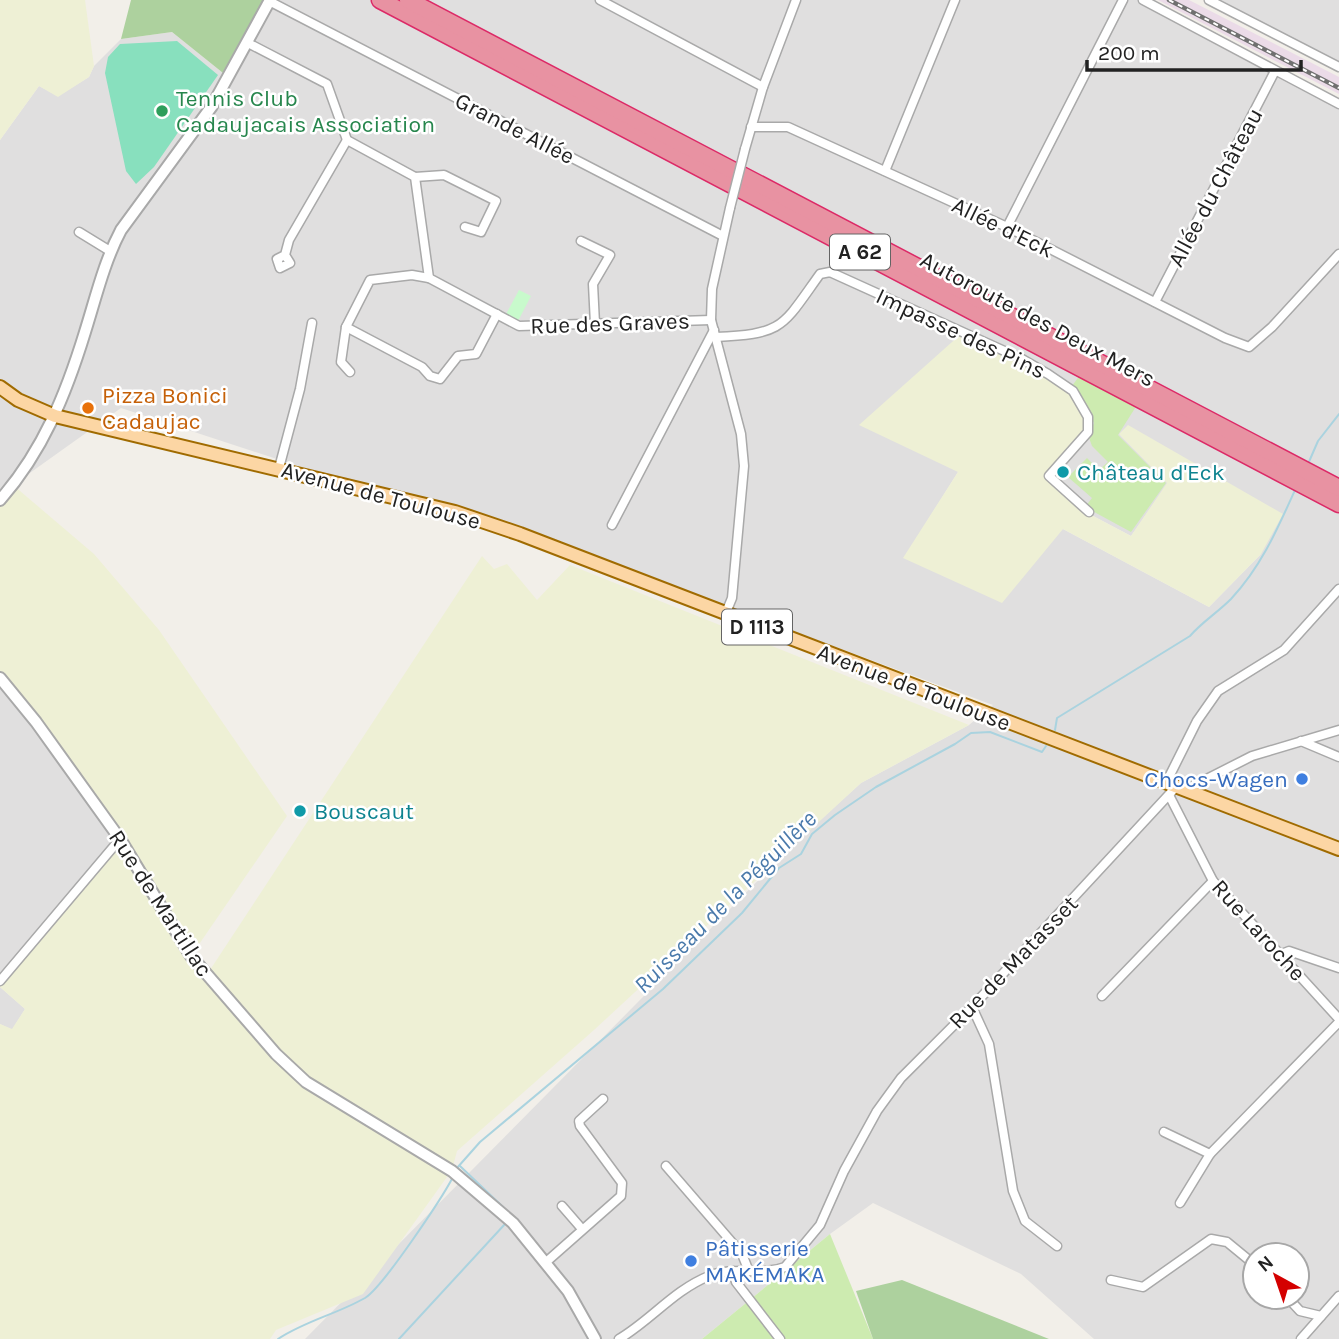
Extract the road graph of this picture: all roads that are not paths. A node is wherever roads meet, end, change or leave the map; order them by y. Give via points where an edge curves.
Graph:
1 (380, 0) edge
2 (408, 0) edge
3 (600, 0) edge
4 (784, 0) edge
5 (955, 0) edge
6 (1124, 0) edge
7 (1143, 0) edge
8 (1209, 0) edge
9 (270, 1) edge
10 (796, 2) edge
11 (248, 43) junction
12 (1339, 66) edge
13 (1275, 71) junction
14 (764, 88) junction
15 (1339, 104) edge
16 (751, 127) junction
17 (347, 141) junction
18 (885, 171) junction
19 (415, 177) junction
20 (465, 227) dead end
21 (1007, 228) junction
22 (79, 232) dead end
23 (723, 236) junction
24 (582, 241) dead end
25 (110, 251) junction
26 (1339, 254) edge
27 (285, 255) dead end
28 (429, 278) junction
29 (1155, 302) junction
30 (497, 314) junction
31 (312, 323) dead end
32 (595, 324) junction
33 (346, 327) junction
34 (714, 329) junction
35 (350, 372) dead end
36 (0, 387) edge
37 (55, 416) junction
38 (279, 468) junction
39 (1339, 488) edge
40 (0, 500) edge
41 (1339, 503) edge
42 (1089, 512) dead end
43 (612, 525) dead end
44 (1339, 589) edge
45 (725, 615) junction
46 (0, 678) edge
47 (1339, 730) edge
48 (1301, 741) junction
49 (1339, 757) edge
50 (1174, 789) junction
51 (120, 839) junction
52 (1339, 849) edge
53 (1213, 881) junction
54 (1279, 955) junction
55 (1339, 968) edge
56 (0, 981) edge
57 (1102, 996) dead end
58 (972, 1007) junction
59 (1339, 1020) edge
60 (603, 1099) dead end
61 (1164, 1132) dead end
62 (1210, 1154) junction
63 (666, 1166) dead end
64 (1180, 1203) dead end
65 (562, 1206) dead end
66 (582, 1229) junction
67 (1057, 1246) dead end
68 (1241, 1254) edge
69 (545, 1263) junction
70 (748, 1269) junction
71 (733, 1271) junction
72 (1111, 1280) dead end
73 (1339, 1296) edge
74 (1300, 1311) edge
75 (1321, 1316) junction
76 (594, 1339) edge
77 (619, 1339) edge
78 (780, 1339) edge
79 (1301, 1339) edge

1 - 41 highway, Autoroute des Deux Mers / A 62
2 - 39 highway, Autoroute des Deux Mers / A 62
3 - 14 street
4 - 10 street
5 - 18 street
6 - 21 street
7 - 13 street
8 - 12 street
9 - 11 street
9 - 23 street, Grande Allée
10 - 14 street
11 - 17 street via 327,84
11 - 25 street via 212,106
13 - 15 street
13 - 29 street, Allée du Château
14 - 16 street
16 - 18 street, Allée d'Eck via 788,127
16 - 23 street, bridge
17 - 19 street
17 - 27 street via 289,240
18 - 21 street, Allée d'Eck
19 - 20 street via 444,175 496,201 481,232
19 - 28 street
21 - 29 street, Allée d'Eck
22 - 25 street
23 - 34 street via 712,289
24 - 32 street via 610,255 593,284
25 - 37 street
26 - 29 street, Allée d'Eck via 1249,347
28 - 30 street, Rue des Graves
28 - 33 street via 412,275 370,281
30 - 32 street, Rue des Graves via 519,326
30 - 33 street via 476,354 458,356 440,379
31 - 38 street
32 - 34 street, Rue des Graves
33 - 35 street via 341,362
34 - 42 street, Impasse des Pins via 772,331 790,316 820,274 830,272 1022,359 1073,391 1088,417 1088,432 1049,476
34 - 43 street
34 - 45 street via 741,434 744,466 732,598
36 - 37 main road, D 1113
37 - 38 main road, Avenue de Toulouse / D 1113
37 - 40 street via 36,454
38 - 45 main road, Avenue de Toulouse / D 1113 via 455,512
44 - 50 street via 1283,650 1218,691 1197,722
45 - 50 main road, Avenue de Toulouse / D 1113
46 - 51 street, Rue de Martillac
47 - 48 street
48 - 49 street
48 - 50 street
50 - 52 main road, Avenue de Toulouse / D 1113
50 - 53 street, Rue Laroche
50 - 58 street, Rue de Matasset
51 - 56 street
51 - 69 street, Rue de Martillac via 191,956 276,1054 306,1082 452,1171 513,1223
53 - 54 street, Rue Laroche
53 - 57 street
54 - 55 street via 1289,951
54 - 59 street, Rue Laroche
58 - 67 street via 989,1044 1013,1191 1025,1221
58 - 70 street, Rue de Matasset via 901,1078 877,1111 820,1225 785,1267
59 - 62 street
60 - 66 street via 579,1121 580,1126 623,1190 618,1201
61 - 62 street
62 - 64 street
63 - 70 street via 742,1254
65 - 66 street
66 - 69 street
68 - 72 street via 1227,1242 1211,1239 1143,1287
69 - 76 street, Rue de Martillac via 568,1291
70 - 71 street, Rue de Matasset
71 - 77 street, Rue de Matasset via 692,1284
71 - 78 street via 736,1282
73 - 75 street
74 - 75 street
75 - 79 street

